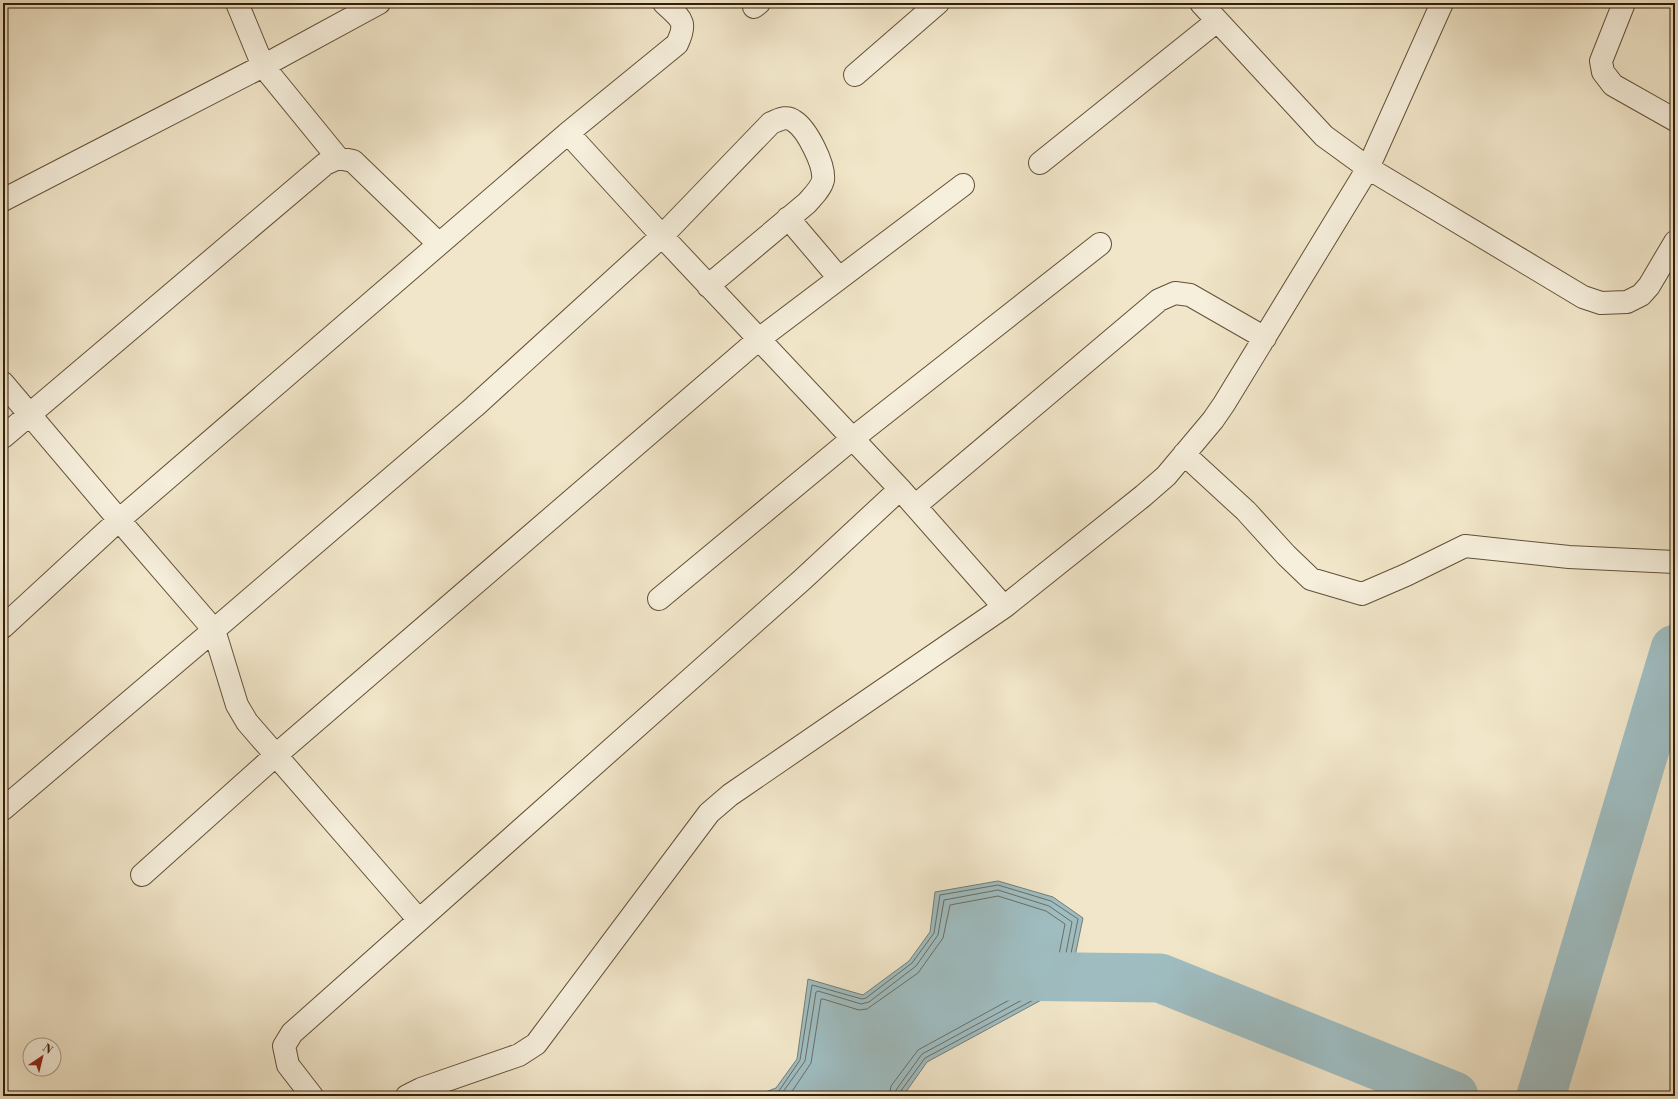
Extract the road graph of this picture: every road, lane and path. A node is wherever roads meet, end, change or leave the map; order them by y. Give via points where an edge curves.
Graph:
1 (237, 3) edge
2 (379, 3) edge
3 (664, 3) edge
4 (938, 3) edge
5 (1201, 3) edge
6 (1442, 3) edge
7 (1624, 3) edge
8 (1216, 21) junction
9 (263, 66) junction
10 (855, 75) dead end
11 (1675, 120) edge
12 (568, 133) junction
13 (338, 158) junction
14 (1040, 163) dead end
15 (1368, 168) junction
16 (962, 185) dead end
17 (3, 200) edge
18 (788, 218) junction
19 (662, 236) junction
20 (1675, 242) edge
21 (439, 244) junction
22 (1100, 244) dead end
23 (840, 278) junction
24 (708, 286) junction
25 (1265, 338) junction
26 (758, 339) junction
27 (3, 383) edge
28 (29, 414) junction
29 (3, 438) edge
30 (852, 439) junction
31 (1184, 454) junction
32 (900, 488) junction
33 (915, 506) junction
34 (119, 520) junction
35 (1675, 562) edge
36 (659, 599) dead end
37 (1004, 607) junction
38 (3, 627) edge
39 (214, 630) junction
40 (276, 755) junction
41 (3, 809) edge
42 (142, 875) dead end
43 (419, 920) junction
44 (312, 1096) edge
45 (407, 1096) edge

1 - 9 street
2 - 9 street
3 - 12 street via 681,20 683,31 677,44
4 - 10 street
5 - 8 street
6 - 15 street
7 - 11 street via 1601,61 1603,72 1613,85
8 - 14 street
8 - 15 street via 1324,136
9 - 13 street
9 - 17 street
12 - 19 street
12 - 21 street
13 - 21 street via 353,161
13 - 28 street via 324,164
15 - 20 street via 1583,297 1602,303 1627,302 1641,295 1650,286
15 - 25 street
16 - 23 street
18 - 19 street via 816,193 823,181 822,167 805,131 794,120 783,117 771,123
18 - 23 street
18 - 24 street
19 - 24 street
19 - 39 street via 474,407
21 - 34 street
22 - 30 street
23 - 26 street
24 - 26 street
25 - 31 street via 1213,420
25 - 33 street via 1190,294 1175,293 1159,300
26 - 30 street
26 - 40 street
27 - 28 street
28 - 29 street
28 - 34 street
30 - 32 street
30 - 36 street
31 - 35 street via 1246,511 1311,579 1362,594 1465,546 1569,557
31 - 37 street via 1166,476 1143,496
32 - 33 street
32 - 43 street via 802,580
33 - 37 street
34 - 38 street
34 - 39 street
37 - 45 street via 730,795 709,813 536,1044 519,1055
39 - 40 street via 237,705 247,722
39 - 41 street
40 - 42 street
40 - 43 street
43 - 44 street via 292,1033 284,1046 288,1065

